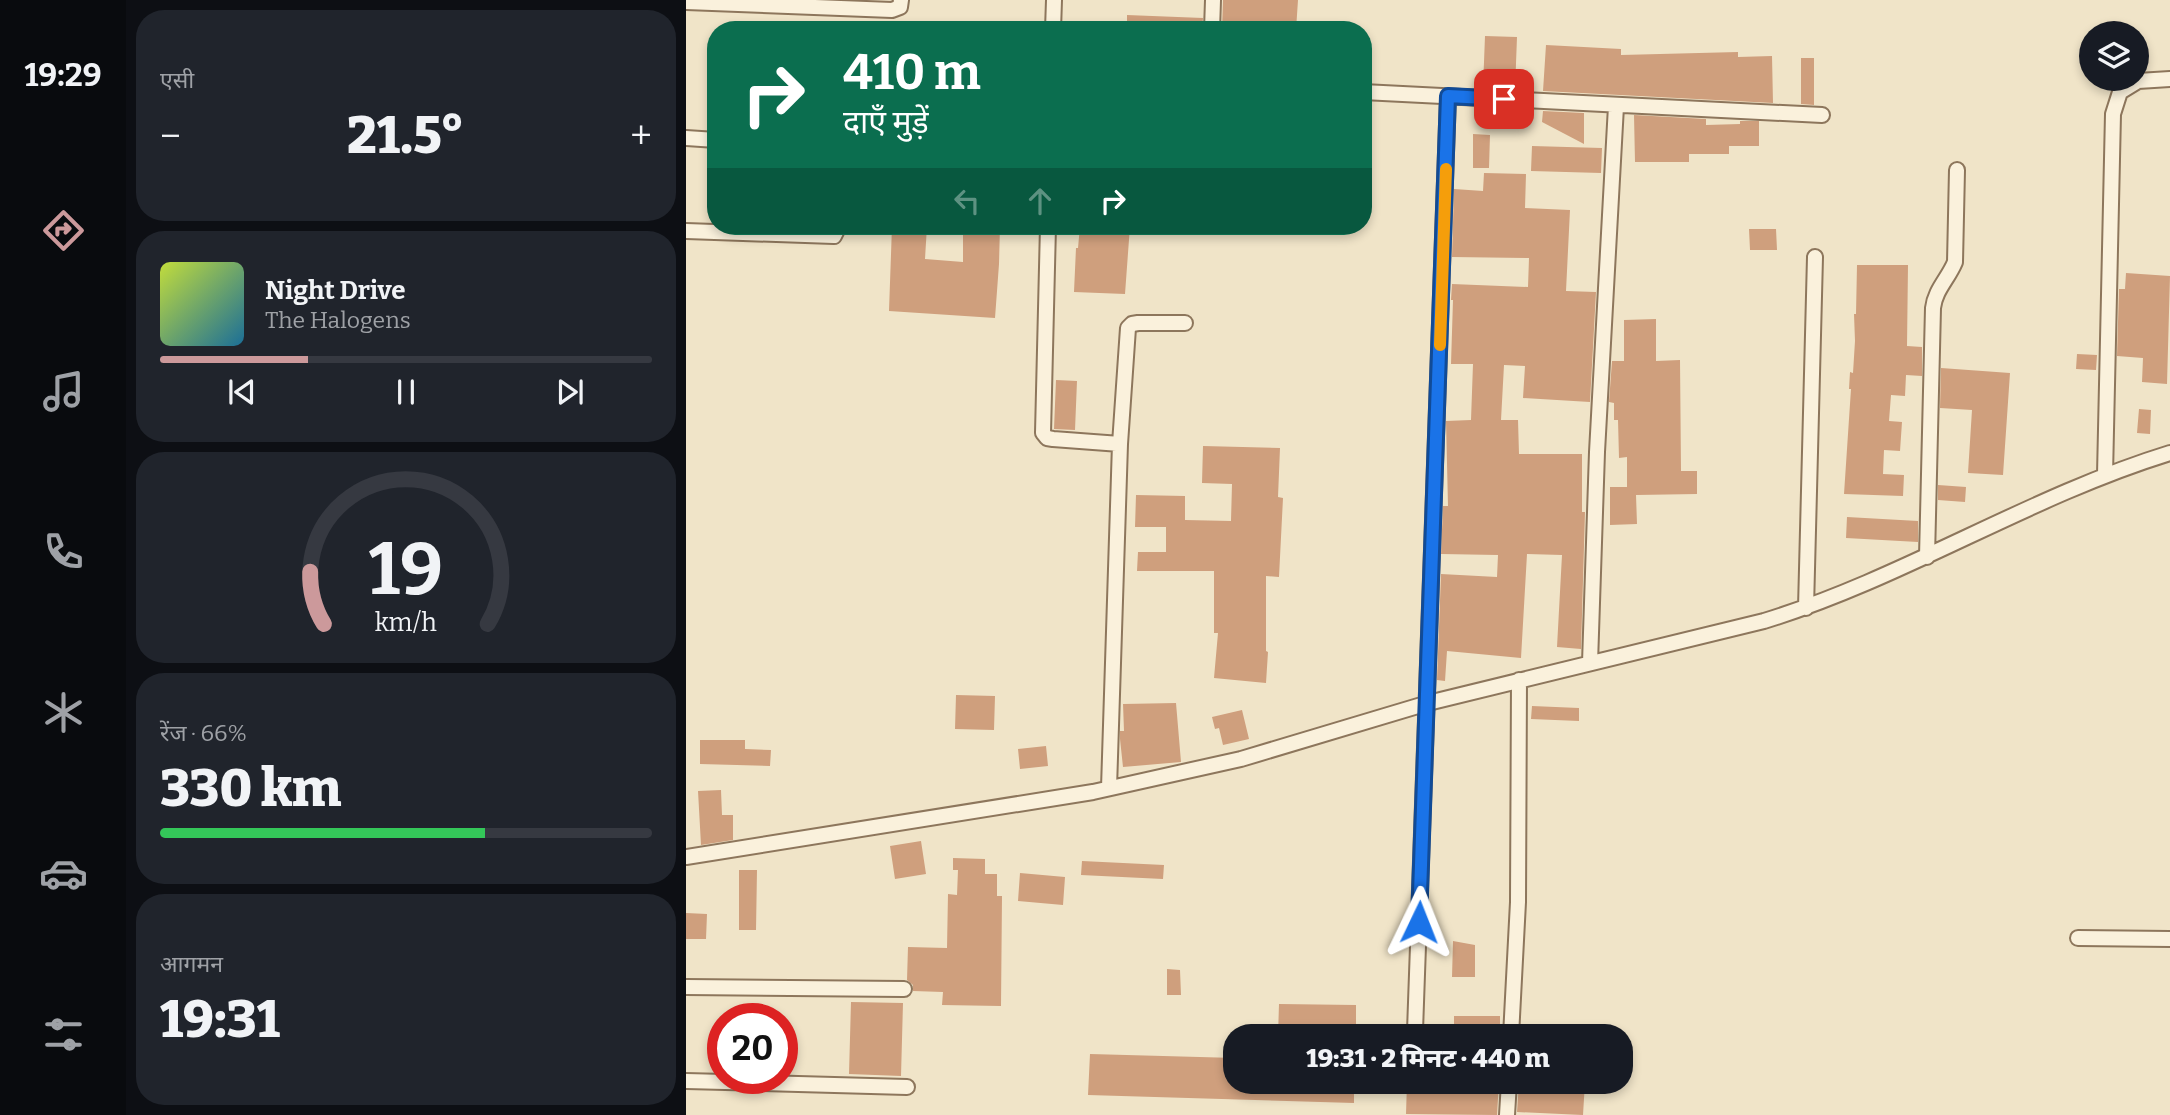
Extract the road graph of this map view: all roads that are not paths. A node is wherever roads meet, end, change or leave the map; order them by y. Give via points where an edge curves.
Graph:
1 (901, 0) edge
2 (1054, 0) edge
3 (1213, 0) edge
4 (686, 2) edge
5 (1053, 21) edge
6 (1212, 21) edge
7 (2170, 79) edge
8 (1372, 92) edge
9 (1448, 96) junction
10 (1616, 106) junction
11 (1822, 115) dead end
12 (686, 138) edge
13 (707, 139) edge
14 (1957, 170) dead end
15 (686, 231) edge
16 (707, 232) edge
17 (801, 235) edge
18 (834, 235) edge
19 (1048, 235) edge
20 (1815, 257) dead end
21 (1185, 323) dead end
22 (1120, 444) junction
23 (2170, 453) edge
24 (2105, 475) junction
25 (1927, 557) junction
26 (1806, 608) junction
27 (1590, 663) junction
28 (1519, 680) junction
29 (1428, 703) junction
30 (1109, 788) junction
31 (686, 857) edge
32 (2078, 938) dead end
33 (2170, 939) edge
34 (686, 987) edge
35 (904, 989) dead end
36 (1415, 1024) edge
37 (1512, 1024) edge
38 (686, 1081) edge
39 (907, 1087) dead end
40 (1508, 1094) edge
41 (1507, 1115) edge

1 - 4 street via 900,7 892,10
2 - 5 street
3 - 6 street
7 - 24 street via 2138,81 2120,92 2113,114
8 - 9 street
9 - 10 street
9 - 29 street
10 - 11 street
10 - 27 street
12 - 13 street
14 - 25 street via 1955,261 1934,294
15 - 16 street
17 - 18 street
19 - 22 street via 1041,428 1047,438
20 - 26 street
21 - 22 street via 1138,323 1128,328
22 - 30 street
23 - 24 street
24 - 25 street
25 - 26 street
26 - 27 street
27 - 28 street
28 - 29 street
28 - 37 street via 1518,902
29 - 30 street via 1241,759
29 - 36 street
30 - 31 street
32 - 33 street
34 - 35 street
38 - 39 street
40 - 41 street

